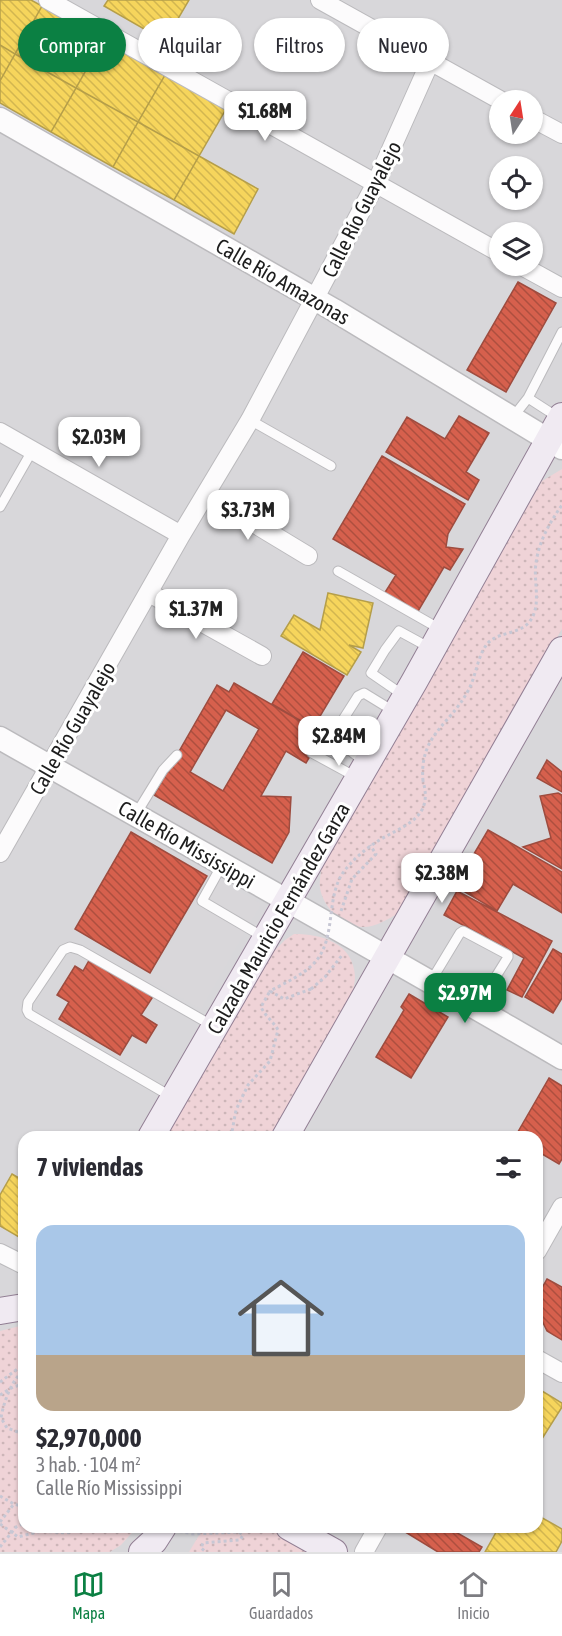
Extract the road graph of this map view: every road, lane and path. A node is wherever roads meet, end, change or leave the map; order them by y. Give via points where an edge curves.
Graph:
1 (48, 0) edge
2 (320, 0) edge
3 (357, 21) edge
4 (426, 72) edge
5 (448, 72) edge
6 (489, 94) edge
7 (0, 119) edge
8 (543, 124) edge
9 (562, 134) edge
10 (376, 183) junction
11 (489, 247) edge
12 (540, 276) edge
13 (562, 288) edge
14 (315, 299) junction
15 (562, 332) edge
16 (528, 398) junction
17 (513, 417) junction
18 (250, 420) junction
19 (559, 431) edge
20 (0, 432) edge
21 (32, 451) junction
22 (331, 466) dead end
23 (207, 495) junction
24 (562, 505) edge
25 (0, 507) edge
26 (181, 535) junction
27 (308, 556) dead end
28 (338, 571) dead end
29 (149, 593) junction
30 (437, 640) junction
31 (562, 650) edge
32 (262, 656) dead end
33 (401, 705) junction
34 (0, 738) edge
35 (312, 753) dead end
36 (177, 755) dead end
37 (50, 767) junction
38 (362, 771) junction
39 (135, 815) junction
40 (370, 846) junction
41 (0, 854) edge
42 (222, 865) junction
43 (345, 897) dead end
44 (288, 902) junction
45 (266, 939) junction
46 (343, 954) dead end
47 (387, 957) junction
48 (431, 981) junction
49 (270, 991) junction
50 (477, 1008) junction
51 (215, 1027) junction
52 (562, 1058) edge
53 (173, 1098) junction
54 (155, 1131) edge
55 (232, 1131) edge
56 (288, 1131) edge
57 (562, 1207) edge
58 (543, 1240) edge
59 (0, 1253) edge
60 (18, 1262) edge
61 (18, 1308) edge
62 (0, 1311) edge
63 (543, 1362) edge
64 (18, 1369) edge
65 (562, 1373) edge
66 (18, 1374) edge
67 (0, 1383) edge
68 (18, 1386) edge
69 (13, 1387) junction
70 (0, 1395) edge
71 (18, 1432) dead end
72 (0, 1496) edge
73 (14, 1504) junction
74 (18, 1505) edge
75 (0, 1523) edge
76 (18, 1526) edge
77 (33, 1533) edge
78 (159, 1533) edge
79 (188, 1533) edge
80 (239, 1533) edge
81 (239, 1533) edge
82 (300, 1533) edge
83 (375, 1533) edge
84 (0, 1547) edge
85 (142, 1552) edge
86 (206, 1552) edge
87 (334, 1552) edge
88 (364, 1552) edge

1 - 10 street
2 - 3 street
4 - 10 street, Calle Río Guayalejo
5 - 6 street
7 - 14 street, Calle Río Amazonas
8 - 9 street
10 - 11 street
10 - 14 street, Calle Río Guayalejo
12 - 13 street
14 - 17 street, Calle Río Amazonas
14 - 18 street, Calle Río Guayalejo
15 - 16 lane
16 - 17 lane
16 - 19 lane
17 - 19 street, Calle Río Amazonas
18 - 22 lane
18 - 23 street, Calle Río Guayalejo
19 - 30 main road, Calzada Mauricio Fernández Garza via 480,560
20 - 21 street
21 - 25 lane
21 - 26 street
23 - 26 street, Calle Río Guayalejo
23 - 27 street
24 - 40 path, bridge via 546,527 536,562 535,614 528,624 495,637 486,645 457,710 426,746 422,771 426,793 421,813
26 - 29 street, Calle Río Guayalejo
28 - 30 lane
29 - 32 street
29 - 37 street, Calle Río Guayalejo
30 - 33 main road, Calzada Mauricio Fernández Garza
30 - 33 lane via 399,631 371,673
31 - 47 main road
33 - 38 main road, Calzada Mauricio Fernández Garza
33 - 38 lane via 364,693 358,696 332,737
34 - 37 street, Calle Río Mississippi
35 - 38 lane
36 - 39 lane
37 - 39 street, Calle Río Mississippi
37 - 41 street, Calle Río Guayalejo
38 - 44 main road, Calzada Mauricio Fernández Garza
39 - 42 street, Calle Río Mississippi
40 - 43 path via 376,854 352,879
40 - 49 path, bridge via 344,872 334,895 325,944 316,961
42 - 44 street, Calle Río Mississippi
42 - 45 lane via 202,901
44 - 45 main road, Calzada Mauricio Fernández Garza
44 - 47 street, Calle Río Mississippi
45 - 51 main road, Calzada Mauricio Fernández Garza
46 - 49 path, bridge via 311,989 284,999
47 - 48 street, Calle Río Mississippi
47 - 56 main road
48 - 50 street, Calle Río Mississippi
48 - 50 lane via 463,931 508,955
49 - 55 path via 261,1007 278,1029 270,1061 248,1085 236,1110
50 - 52 street, Calle Río Mississippi
51 - 53 main road, Calzada Mauricio Fernández Garza
51 - 53 lane via 73,947 63,950 28,1002 29,1014
53 - 54 main road, Calzada Mauricio Fernández Garza
57 - 58 street
59 - 60 street
61 - 62 main road
63 - 65 street
64 - 67 path
66 - 69 path
68 - 69 path
69 - 70 path
69 - 71 path via 3,1404 1,1418 7,1428
72 - 73 path
73 - 74 path
73 - 75 path
75 - 77 path via 18,1537
76 - 84 path, bridge
78 - 85 main road
79 - 81 path, bridge
80 - 86 path, bridge via 243,1535 240,1540 204,1542 201,1548
82 - 87 main road
83 - 88 street

